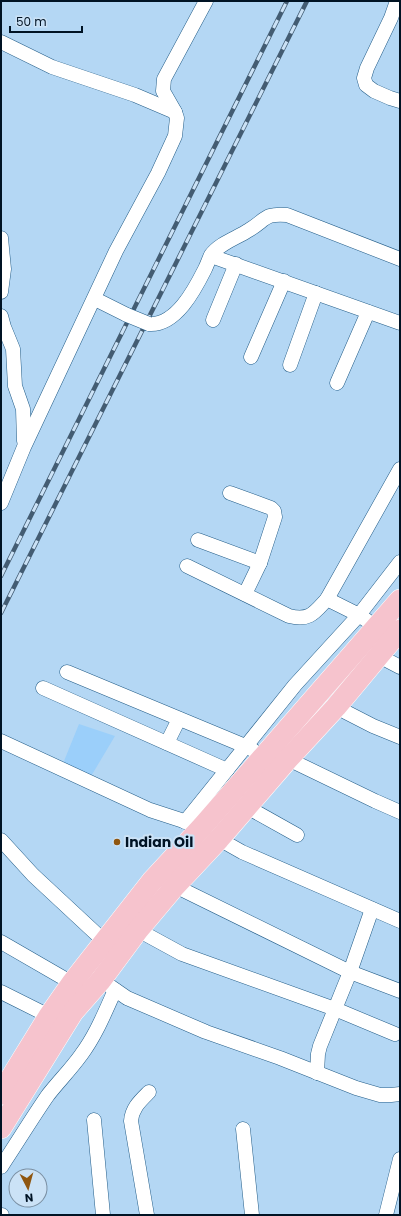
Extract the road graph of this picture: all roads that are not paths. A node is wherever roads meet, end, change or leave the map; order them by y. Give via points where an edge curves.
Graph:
1 (206, 1) edge
2 (397, 1) edge
3 (1, 42) edge
4 (400, 101) edge
5 (175, 112) junction
6 (1, 238) edge
7 (211, 256) junction
8 (400, 259) edge
9 (236, 264) junction
10 (284, 281) junction
11 (1, 292) edge
12 (316, 293) junction
13 (95, 299) junction
14 (368, 312) junction
15 (1, 316) edge
16 (213, 320) dead end
17 (400, 323) edge
18 (251, 357) dead end
19 (290, 365) dead end
20 (337, 383) dead end
21 (24, 447) junction
22 (400, 469) edge
23 (230, 493) dead end
24 (1, 503) edge
25 (198, 540) dead end
26 (400, 562) edge
27 (260, 563) junction
28 (187, 566) dead end
29 (245, 594) junction
30 (327, 599) junction
31 (400, 600) edge
32 (359, 615) junction
33 (376, 627) junction
34 (400, 630) edge
35 (379, 656) junction
36 (400, 667) edge
37 (67, 672) dead end
38 (43, 688) dead end
39 (336, 707) junction
40 (179, 719) junction
41 (400, 737) edge
42 (1, 741) edge
43 (167, 743) junction
44 (254, 751) junction
45 (288, 759) junction
46 (226, 770) junction
47 (247, 807) junction
48 (400, 812) edge
49 (193, 824) junction
50 (296, 835) dead end
51 (219, 839) junction
52 (1, 840) edge
53 (175, 886) junction
54 (372, 909) junction
55 (400, 921) edge
56 (138, 930) junction
57 (104, 941) junction
58 (1, 942) edge
59 (350, 972) junction
60 (72, 983) junction
61 (108, 985) junction
62 (400, 990) edge
63 (1, 992) edge
64 (335, 1009) junction
65 (49, 1016) junction
66 (395, 1034) dead end
67 (317, 1073) junction
68 (149, 1092) dead end
69 (1, 1094) edge
70 (400, 1094) edge
71 (94, 1120) dead end
72 (1, 1128) edge
73 (243, 1129) dead end
74 (399, 1165) edge
75 (1, 1167) edge
76 (103, 1215) edge
77 (147, 1215) edge
78 (252, 1215) edge
79 (386, 1215) edge

1 - 5 street via 164,79 163,91
2 - 4 street via 364,78 366,85 374,91
3 - 5 street via 52,67 135,94
5 - 13 street via 175,136 116,251
6 - 11 street via 4,269
7 - 8 street via 264,218 278,214 287,215
7 - 9 street
7 - 13 street, bridge via 192,294 178,312 158,324 150,324 127,315
9 - 10 street
9 - 16 street
10 - 12 street
10 - 18 street
12 - 14 street
12 - 19 street
13 - 21 street
14 - 17 street
14 - 20 street
15 - 21 street via 13,349 15,386 23,409
21 - 24 street
22 - 30 street
23 - 27 street via 274,511 275,517
25 - 27 street
26 - 32 street
27 - 29 street
28 - 29 street
29 - 30 street via 297,618 313,614
30 - 32 street
31 - 33 highway
32 - 33 street
32 - 44 street via 295,684
33 - 44 highway
34 - 35 highway
35 - 36 street
35 - 39 highway
37 - 40 street
38 - 43 street
39 - 41 street
39 - 45 highway
40 - 43 street
40 - 44 street
42 - 49 street via 150,810
43 - 46 street
44 - 46 street
44 - 49 highway
45 - 47 highway
45 - 48 street
46 - 49 street
47 - 50 street
47 - 51 highway
49 - 57 highway
51 - 53 highway
51 - 54 street via 242,852
52 - 57 street via 33,875
53 - 56 highway
53 - 59 street
54 - 55 street
54 - 59 street
56 - 61 highway
56 - 64 street via 182,954
57 - 60 highway
58 - 60 street
59 - 62 street
59 - 64 street
60 - 65 highway
61 - 67 street via 128,998 168,1016
61 - 72 highway via 73,1012
61 - 75 street via 93,1038 47,1097
63 - 65 street
64 - 66 street
64 - 67 street via 318,1054
65 - 69 highway
67 - 70 street via 370,1092 391,1096
68 - 77 street via 131,1114
71 - 76 street
73 - 78 street
74 - 79 street

